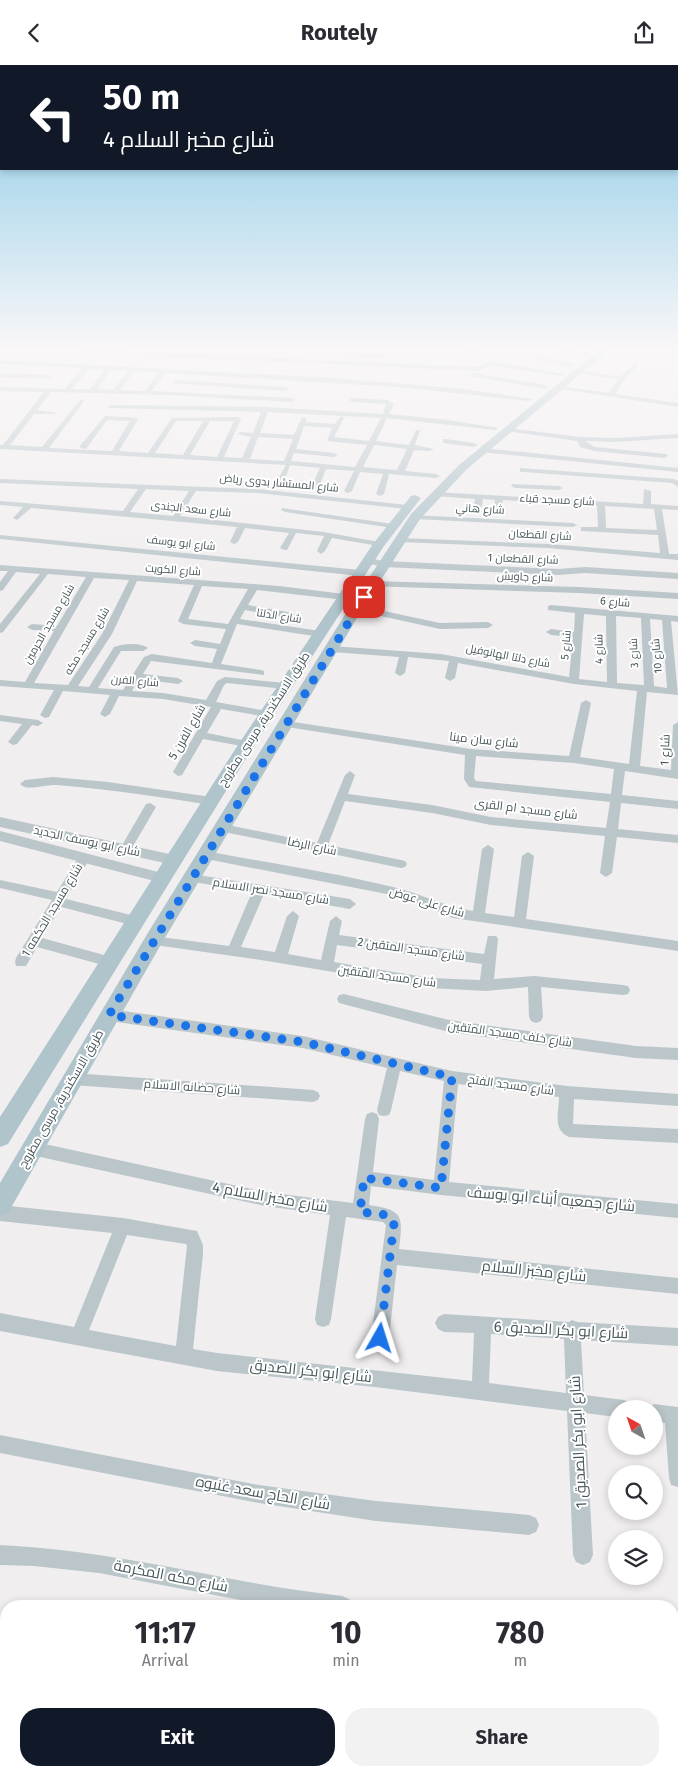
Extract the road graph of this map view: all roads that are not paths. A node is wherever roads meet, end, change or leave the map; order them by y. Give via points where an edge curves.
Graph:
1 (17, 431) edge
2 (58, 431) edge
3 (95, 431) edge
4 (128, 431) edge
5 (167, 431) edge
6 (200, 431) edge
7 (234, 431) edge
8 (258, 431) edge
9 (299, 431) edge
10 (334, 431) edge
11 (377, 431) edge
12 (418, 431) dead end
13 (500, 431) edge
14 (516, 431) edge
15 (241, 434) dead end
16 (256, 435) junction
17 (678, 436) edge
18 (297, 437) junction
19 (580, 439) junction
20 (446, 441) dead end
21 (371, 443) junction
22 (83, 447) dead end
23 (411, 447) junction
24 (2, 448) edge
25 (479, 448) junction
26 (14, 449) junction
27 (44, 449) junction
28 (430, 449) dead end
29 (292, 451) junction
30 (114, 453) junction
31 (334, 455) dead end
32 (521, 455) junction
33 (153, 456) junction
34 (664, 456) dead end
35 (185, 457) junction
36 (220, 459) junction
37 (245, 461) junction
38 (287, 465) junction
39 (323, 469) junction
40 (523, 470) junction
41 (678, 470) edge
42 (358, 471) junction
43 (400, 473) junction
44 (386, 475) junction
45 (526, 479) dead end
46 (1, 482) edge
47 (279, 483) dead end
48 (434, 484) junction
49 (678, 485) edge
50 (143, 487) junction
51 (315, 487) dead end
52 (194, 488) junction
53 (559, 488) dead end
54 (348, 491) dead end
55 (647, 491) dead end
56 (380, 494) dead end
57 (479, 497) junction
58 (499, 497) junction
59 (514, 498) junction
60 (601, 502) junction
61 (0, 503) edge
62 (623, 504) junction
63 (29, 505) junction
64 (647, 505) junction
65 (674, 505) edge
66 (658, 506) junction
67 (285, 510) dead end
68 (477, 510) dead end
69 (411, 512) junction
70 (497, 512) dead end
71 (622, 513) dead end
72 (125, 514) junction
73 (17, 519) dead end
74 (175, 519) junction
75 (573, 525) dead end
76 (242, 526) junction
77 (584, 529) dead end
78 (602, 530) junction
79 (293, 531) junction
80 (396, 533) junction
81 (662, 533) junction
82 (329, 535) junction
83 (0, 537) edge
84 (234, 542) dead end
85 (379, 544) junction
86 (284, 548) dead end
87 (321, 551) dead end
88 (665, 556) junction
89 (678, 557) edge
90 (585, 560) junction
91 (384, 564) junction
92 (0, 568) edge
93 (14, 569) junction
94 (46, 571) junction
95 (367, 573) junction
96 (91, 575) junction
97 (678, 576) edge
98 (134, 578) junction
99 (199, 583) junction
100 (0, 587) edge
101 (254, 587) junction
102 (678, 596) edge
103 (350, 603) junction
104 (242, 607) junction
105 (551, 608) dead end
106 (580, 611) junction
107 (610, 613) junction
108 (293, 616) dead end
109 (645, 616) junction
110 (666, 618) junction
111 (678, 619) edge
112 (232, 624) junction
113 (488, 625) dead end
114 (32, 627) dead end
115 (60, 629) junction
116 (0, 630) edge
117 (551, 632) dead end
118 (320, 634) junction
119 (578, 635) junction
120 (195, 643) dead end
121 (224, 647) junction
122 (143, 648) dead end
123 (332, 649) junction
124 (404, 655) junction
125 (454, 659) junction
126 (215, 666) junction
127 (400, 673) dead end
128 (137, 676) junction
129 (450, 678) dead end
130 (178, 681) dead end
131 (574, 681) junction
132 (0, 683) edge
133 (257, 684) junction
134 (28, 685) junction
135 (612, 685) junction
136 (285, 686) junction
137 (66, 688) junction
138 (645, 688) junction
139 (92, 690) junction
140 (675, 692) edge
141 (121, 693) junction
142 (586, 703) dead end
143 (214, 704) junction
144 (105, 714) dead end
145 (267, 714) junction
146 (0, 718) edge
147 (37, 720) junction
148 (287, 724) junction
149 (678, 725) edge
150 (200, 735) junction
151 (13, 742) dead end
152 (244, 748) junction
153 (471, 753) junction
154 (267, 757) junction
155 (574, 760) junction
156 (620, 767) junction
157 (634, 769) junction
158 (178, 773) dead end
159 (350, 775) dead end
160 (677, 775) edge
161 (25, 784) dead end
162 (341, 797) junction
163 (617, 798) junction
164 (211, 801) junction
165 (678, 805) edge
166 (150, 807) dead end
167 (0, 822) edge
168 (223, 827) junction
169 (612, 833) junction
170 (0, 836) edge
171 (678, 839) edge
172 (321, 848) junction
173 (488, 849) dead end
174 (125, 850) junction
175 (206, 855) junction
176 (528, 856) dead end
177 (84, 858) junction
178 (174, 860) junction
179 (401, 864) dead end
180 (606, 873) dead end
181 (162, 878) junction
182 (192, 878) junction
183 (0, 884) edge
184 (260, 889) junction
185 (59, 899) junction
186 (350, 904) dead end
187 (293, 916) dead end
188 (478, 917) junction
189 (135, 921) junction
190 (336, 921) dead end
191 (519, 923) junction
192 (332, 939) junction
193 (492, 939) dead end
194 (34, 941) junction
195 (153, 941) junction
196 (678, 946) edge
197 (233, 951) junction
198 (280, 957) junction
199 (489, 960) junction
200 (110, 961) junction
201 (21, 962) dead end
202 (326, 967) junction
203 (534, 981) junction
204 (486, 986) junction
205 (622, 990) dead end
206 (344, 999) dead end
207 (109, 1015) junction
208 (536, 1017) dead end
209 (678, 1054) edge
210 (49, 1057) junction
211 (395, 1062) junction
212 (76, 1072) junction
213 (452, 1077) junction
214 (567, 1092) junction
215 (313, 1096) dead end
216 (678, 1100) edge
217 (1, 1132) edge
218 (678, 1136) edge
219 (31, 1149) junction
220 (364, 1178) junction
221 (441, 1188) junction
222 (0, 1205) edge
223 (339, 1209) junction
224 (678, 1211) edge
225 (360, 1212) junction
226 (0, 1213) edge
227 (123, 1226) junction
228 (390, 1256) junction
229 (678, 1286) edge
230 (323, 1319) dead end
231 (0, 1322) edge
232 (444, 1323) dead end
233 (482, 1325) junction
234 (572, 1329) junction
235 (78, 1337) junction
236 (678, 1337) edge
237 (380, 1338) dead end
238 (183, 1357) junction
239 (480, 1391) junction
240 (576, 1403) junction
241 (608, 1407) edge
242 (663, 1414) edge
243 (676, 1415) edge
244 (0, 1444) edge
245 (678, 1478) edge
246 (529, 1525) dead end
247 (0, 1555) edge
248 (583, 1555) dead end
249 (300, 1600) edge

1 - 24 street
2 - 27 street
3 - 22 street
4 - 30 street
5 - 33 street
6 - 35 street
7 - 36 street
8 - 16 street
9 - 18 street
10 - 21 street via 330,439
11 - 21 street
12 - 23 street
13 - 25 main road, طريق الاسكندرية, مرسى مطروح
14 - 19 street
15 - 16 street
16 - 18 street
16 - 37 street
17 - 19 street
18 - 29 street
19 - 34 street via 583,445 594,449
20 - 25 street
21 - 23 street
21 - 42 street
23 - 28 street
23 - 43 street
24 - 26 street
25 - 32 street
25 - 48 main road, طريق الاسكندرية, مرسى مطروح
26 - 27 street
26 - 33 street
27 - 30 street
29 - 31 street
29 - 38 street
30 - 33 street
32 - 40 street
32 - 41 street
33 - 35 street
33 - 38 street
35 - 36 street
36 - 37 street
37 - 38 street
38 - 39 street
38 - 42 street
38 - 47 street
39 - 42 street
39 - 51 street
40 - 45 street
40 - 49 street via 674,481
42 - 43 street
42 - 44 street
42 - 54 street
43 - 48 street
44 - 48 street
44 - 56 street
46 - 50 street, شارع المستشار بدوى رياض
48 - 57 street, شارع مسجد قباء
48 - 69 main road, طريق الاسكندرية, مرسى مطروح
50 - 52 street, شارع المستشار بدوى رياض
50 - 72 street
52 - 69 street, شارع المستشار بدوى رياض via 288,494
52 - 74 street
53 - 59 street via 516,483
55 - 64 street
57 - 58 street, شارع مسجد قباء
57 - 68 street
58 - 59 street, شارع مسجد قباء
58 - 70 street
59 - 60 street, شارع مسجد قباء
60 - 62 street, شارع مسجد قباء
60 - 78 street
61 - 63 street, شارع سعد الجندى
62 - 64 street, شارع مسجد قباء
62 - 71 street
63 - 72 street, شارع سعد الجندى
63 - 73 street
64 - 66 street, شارع مسجد قباء
65 - 66 street, شارع مسجد قباء
66 - 81 street
67 - 80 street, شارع القطعان
69 - 75 street, شارع هاني
69 - 80 main road, طريق الاسكندرية, مرسى مطروح
72 - 74 street, شارع سعد الجندى
74 - 76 street, شارع سعد الجندى
76 - 79 street, شارع سعد الجندى
76 - 84 street
77 - 78 street
78 - 81 street
79 - 82 street, شارع سعد الجندى
79 - 86 street
80 - 85 main road, طريق الاسكندرية, مرسى مطروح
80 - 90 street, شارع القطعان
80 - 91 main road, طريق الاسكندرية, مرسى مطروح
81 - 88 street
82 - 85 street, شارع سعد الجندى
82 - 87 street
83 - 95 street, شارع ابو يوسف
85 - 95 main road, طريق الاسكندرية, مرسى مطروح
88 - 89 street, شارع القطعان
88 - 90 street, شارع القطعان
90 - 91 street, شارع القطعان 1 via 558,572
90 - 97 street, شارع القطعان 1
91 - 95 main road, طريق الاسكندرية, مرسى مطروح
92 - 93 street, شارع الكويت
93 - 94 street, شارع الكويت
93 - 100 street
94 - 96 street, شارع الكويت
94 - 116 street
95 - 102 street, شارع جاويش
95 - 103 main road, طريق الاسكندرية, مرسى مطروح
96 - 98 street, شارع الكويت
96 - 115 street, شارع مسجد الحرمين
98 - 99 street, شارع الكويت
98 - 137 street, شارع مسجد مكه via 107,634
99 - 101 street, شارع الكويت
99 - 112 street, شارع الدلتا via 183,621
101 - 103 street, شارع الكويت
101 - 104 street
103 - 113 street, شارع الكويت via 440,626
103 - 118 main road, طريق الاسكندرية, مرسى مطروح
103 - 123 main road, طريق الاسكندرية, مرسى مطروح
104 - 108 street
104 - 112 street
105 - 106 street, شارع 6
106 - 107 street, شارع 6
106 - 119 street, شارع 5
107 - 109 street, شارع 6
107 - 135 street, شارع 4
109 - 110 street, شارع 6
109 - 138 street, شارع 3
110 - 111 street, شارع 6
110 - 140 street, شارع 10
112 - 118 street, شارع الدلتا
112 - 121 street
114 - 115 street
115 - 134 street, شارع مسجد الحرمين
117 - 119 street
118 - 136 main road, طريق الاسكندرية, مرسى مطروح
119 - 131 street, شارع 5
120 - 121 street
121 - 126 street
122 - 139 street via 117,649
123 - 124 street, شارع دلتا الهانوفيل
123 - 148 main road, طريق الاسكندرية, مرسى مطروح
124 - 125 street, شارع دلتا الهانوفيل
124 - 127 street
125 - 129 street
125 - 131 street, شارع دلتا الهانوفيل
126 - 128 street via 150,657
126 - 133 street via 263,668
128 - 130 street
128 - 141 street
131 - 135 street, شارع دلتا الهانوفيل
132 - 134 street, شارع الفرن
133 - 136 street
133 - 143 street, شارع الفرن 5 via 222,681
134 - 137 street, شارع الفرن
135 - 138 street, شارع دلتا الهانوفيل
136 - 145 main road, طريق الاسكندرية, مرسى مطروح
137 - 139 street, شارع الفرن
137 - 147 street, شارع مسجد مكه
138 - 140 street, شارع دلتا الهانوفيل
138 - 157 street, شارع 3
139 - 141 street, شارع الفرن
141 - 143 street, شارع الفرن
141 - 144 street
142 - 155 street
143 - 145 street, شارع الفرن
143 - 150 street, شارع الفرن 5
145 - 152 main road, طريق الاسكندرية, مرسى مطروح
146 - 147 street
147 - 151 street, شارع مسجد مكه
148 - 153 street, شارع سان مينا
148 - 154 main road, طريق الاسكندرية, مرسى مطروح
149 - 160 street, شارع 1
150 - 152 street
150 - 158 street, شارع الفرن 5
152 - 154 main road
152 - 164 main road, طريق الاسكندرية, مرسى مطروح
153 - 155 street, شارع سان مينا
153 - 163 street via 470,781 473,784
154 - 168 main road, طريق الاسكندرية, مرسى مطروح
155 - 156 street, شارع سان مينا
156 - 157 street, شارع سان مينا
156 - 163 street
157 - 160 street, شارع سان مينا
159 - 162 street
161 - 164 street via 62,781 108,785
162 - 169 street, شارع مسجد ام القرى via 432,809 491,821
162 - 172 street
163 - 165 street
163 - 169 street
164 - 178 main road, طريق الاسكندرية, مرسى مطروح
166 - 174 street
167 - 174 street, شارع ابو يوسف الجديد
168 - 172 street, شارع الرضا
168 - 175 main road, طريق الاسكندرية, مرسى مطروح
169 - 171 street, شارع مسجد ام القرى
169 - 180 street
170 - 177 street, شارع ابو يوسف الجديد
172 - 179 street, شارع الرضا
173 - 188 street
174 - 178 street, شارع ابو يوسف الجديد
175 - 182 main road, طريق الاسكندرية, مرسى مطروح
175 - 188 street, شارع على عوض via 392,891 453,913
176 - 191 street
177 - 181 street, شارع ابو يوسف الجديد
177 - 185 street, شارع مسجد الحكمه 1
178 - 181 main road, طريق الاسكندرية, مرسى مطروح
181 - 189 main road, طريق الاسكندرية, مرسى مطروح
182 - 184 street, شارع مسجد نصر الاسلام
182 - 195 main road, طريق الاسكندرية, مرسى مطروح
183 - 185 street
184 - 186 street, شارع مسجد نصر الاسلام
184 - 197 street
185 - 189 street
185 - 194 street, شارع مسجد الحكمه 1
187 - 198 street
188 - 191 street, شارع على عوض
189 - 200 main road, طريق الاسكندرية, مرسى مطروح
190 - 192 street
191 - 196 street, شارع على عوض
192 - 199 street, شارع مسجد المتقين 2
192 - 202 street
193 - 199 street
194 - 200 street
194 - 201 street, شارع مسجد الحكمه 1
195 - 197 street, شارع مسجد المتقين
195 - 207 main road, طريق الاسكندرية, مرسى مطروح
197 - 198 street, شارع مسجد المتقين
198 - 202 street, شارع مسجد المتقين
199 - 204 street
200 - 210 main road, طريق الاسكندرية, مرسى مطروح
202 - 204 street, شارع مسجد المتقين via 430,983
203 - 204 street, شارع مسجد المتقين
203 - 205 street, شارع مسجد المتقين
203 - 208 street
206 - 209 street, شارع خلف مسجد المتقين via 449,1026 636,1052
207 - 211 street, شارع مسجد الفتح via 303,1042
207 - 212 main road, طريق الاسكندرية, مرسى مطروح
210 - 212 main road
210 - 217 main road, طريق الاسكندرية, مرسى مطروح
211 - 213 street, شارع مسجد الفتح
211 - 220 street via 378,1114
212 - 215 street, شارع حضانه الاسلام
212 - 219 main road, طريق الاسكندرية, مرسى مطروح
213 - 214 street, شارع مسجد الفتح
213 - 221 street
214 - 216 street, شارع مسجد الفتح
214 - 218 street via 565,1126 570,1130
219 - 222 main road, طريق الاسكندرية, مرسى مطروح
219 - 223 street, شارع مخبز السلام 4 via 264,1199
220 - 221 street, شارع جمعيه أبناء ابو يوسف
220 - 225 street
221 - 224 street, شارع جمعيه أبناء ابو يوسف
223 - 225 street, شارع مخبز السلام 4
223 - 230 street
225 - 228 street, شارع مخبز السلام 4 via 387,1215 392,1219
226 - 227 street
227 - 235 street
227 - 238 street via 182,1234 190,1237 195,1245
228 - 229 street, شارع مخبز السلام
228 - 237 street, شارع مخبز السلام 4
231 - 235 street, شارع ابو بكر الصديق
232 - 233 street, شارع ابو بكر الصديق 6
233 - 234 street, شارع ابو بكر الصديق 6
233 - 239 street
234 - 236 street, شارع ابو بكر الصديق 6
234 - 240 street, شارع ابو بكر الصديق 1
235 - 238 street, شارع ابو بكر الصديق
238 - 239 street, شارع ابو بكر الصديق
239 - 240 street, شارع ابو بكر الصديق
240 - 241 street, شارع ابو بكر الصديق
240 - 248 street, شارع ابو بكر الصديق 1
242 - 243 street
243 - 245 street
244 - 246 street, شارع الحاج سعد غنيوه via 259,1494 376,1511
247 - 249 street, شارع مكه المكرمة via 119,1565

